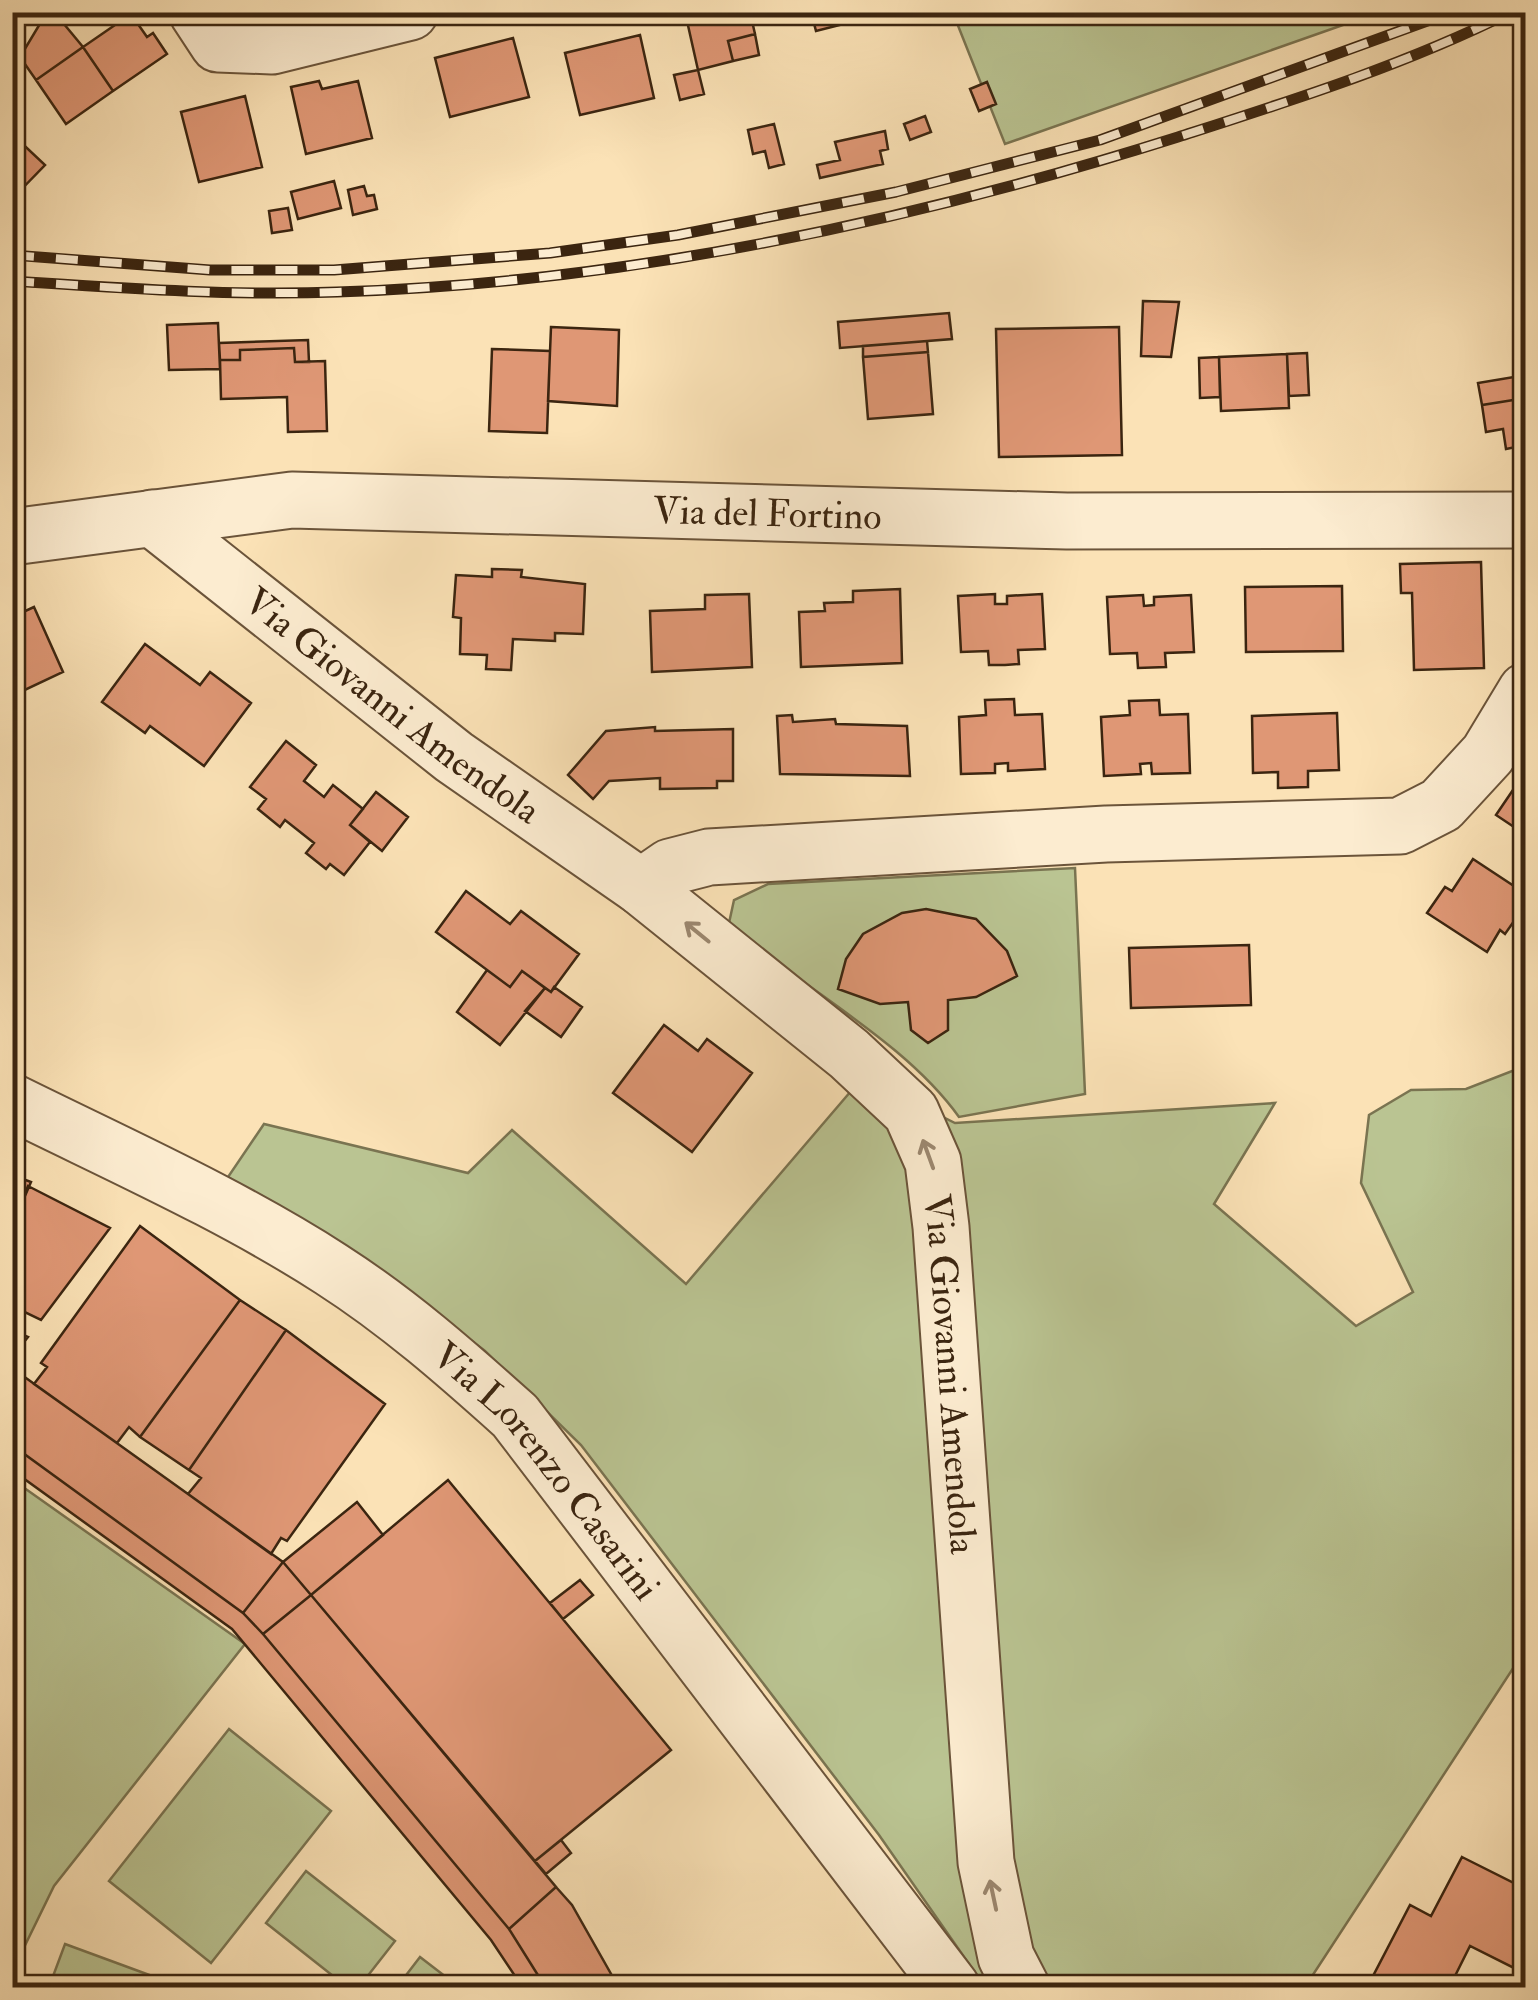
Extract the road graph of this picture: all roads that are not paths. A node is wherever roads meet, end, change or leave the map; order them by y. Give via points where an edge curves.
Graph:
1 (196, 12) edge
2 (410, 12) edge
3 (152, 518) junction
4 (1526, 520) edge
5 (12, 538) edge
6 (1526, 692) edge
7 (641, 887) junction
8 (12, 1102) edge
9 (952, 1988) edge
10 (1022, 1988) edge

1 - 2 street via 218,44 272,46
3 - 4 street, Via del Fortino via 292,500 1067,521
3 - 5 street, Via del Fortino
3 - 7 street, Via Giovanni Amendola via 454,756
6 - 7 street via 1488,754 1442,805 1400,826 1106,834 708,857 670,867
10 -> 7 street, Via Giovanni Amendola via 1006,1957 986,1862 933,1162 911,1112
8 - 9 street, Via Lorenzo Casarini via 330,1268 430,1338 516,1416

